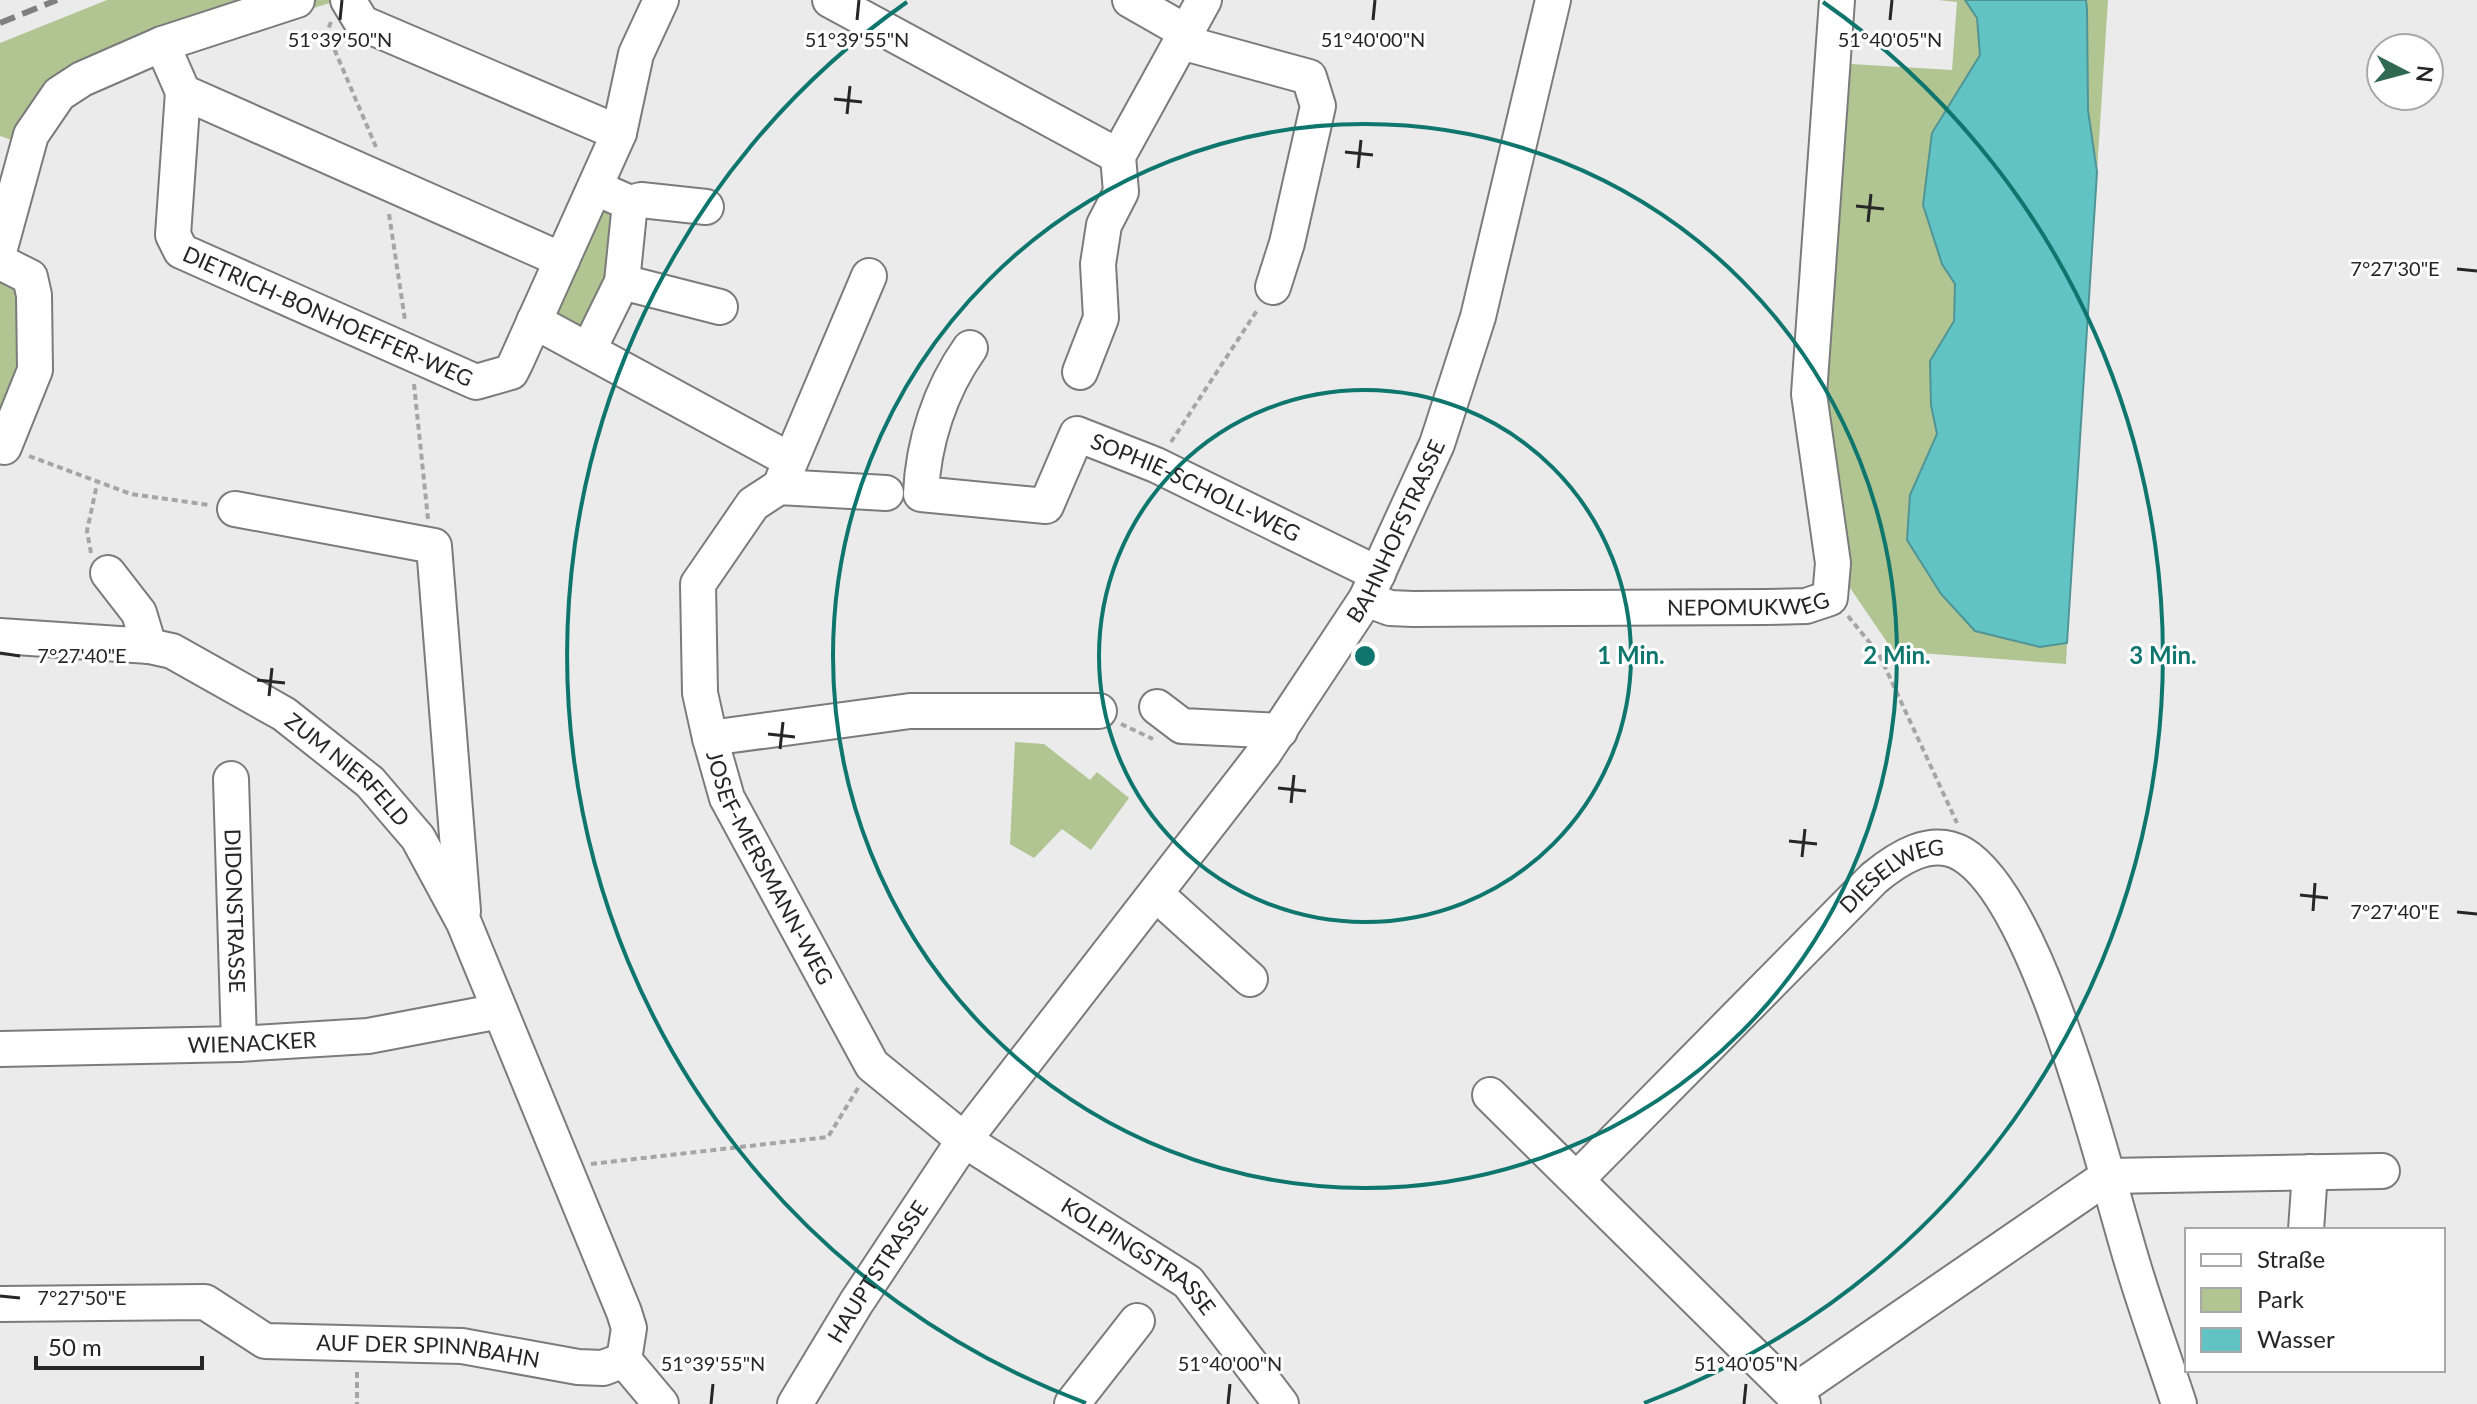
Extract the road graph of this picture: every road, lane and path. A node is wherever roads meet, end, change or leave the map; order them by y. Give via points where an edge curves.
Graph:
1 (297, 0) edge
2 (661, 0) edge
3 (830, 0) edge
4 (1130, 0) edge
5 (1204, 0) edge
6 (1553, 0) edge
7 (1837, 0) edge
8 (341, 9) edge
9 (1184, 37) junction
10 (162, 44) junction
11 (183, 92) junction
12 (619, 133) junction
13 (1118, 156) junction
14 (384, 180) junction
15 (596, 188) junction
16 (630, 203) junction
17 (706, 207) dead end
18 (0, 248) edge
19 (562, 260) junction
20 (0, 262) edge
21 (869, 276) dead end
22 (622, 282) junction
23 (1273, 287) joint
24 (720, 307) dead end
25 (534, 321) junction
26 (970, 348) dead end
27 (589, 349) junction
28 (410, 354) junction
29 (1080, 372) dead end
30 (2, 446) edge
31 (1156, 465) junction
32 (785, 474) junction
33 (98, 483) junction
34 (886, 493) dead end
35 (235, 509) joint
36 (432, 545) junction
37 (108, 573) joint
38 (1372, 587) junction
39 (1830, 598) junction
40 (0, 636) edge
41 (149, 646) junction
42 (1157, 707) dead end
43 (1099, 711) dead end
44 (1280, 731) junction
45 (710, 738) junction
46 (231, 779) dead end
47 (1961, 853) junction
48 (1157, 895) junction
49 (464, 923) junction
50 (1250, 979) dead end
51 (500, 1011) junction
52 (239, 1044) junction
53 (0, 1049) edge
54 (872, 1065) junction
55 (1490, 1095) dead end
56 (964, 1140) junction
57 (566, 1170) junction
58 (2382, 1171) dead end
59 (2310, 1172) junction
60 (2108, 1176) junction
61 (1577, 1179) junction
62 (2306, 1228) edge
63 (0, 1304) edge
64 (1137, 1321) dead end
65 (624, 1360) junction
66 (1797, 1398) edge
67 (661, 1404) edge
68 (795, 1404) edge
69 (1072, 1404) edge
70 (1281, 1404) edge
71 (2179, 1404) edge

1 - 10 street
2 - 12 street, DIETRICH-BONHOEFFER-WEG via 636,54
3 - 13 street
4 - 9 street
5 - 9 street
6 - 38 street, BAHNHOFSTRASSE via 1478,317 1437,444
7 - 39 street, NEPOMUKWEG via 1809,394 1833,563
8 - 12 street via 362,23
8 - 14 path via 327,32 379,154
9 - 13 street
9 - 23 street via 1309,77 1318,106
10 - 11 street, DIETRICH-BONHOEFFER-WEG
10 - 18 street via 59,94 31,135
11 - 14 street
11 - 28 street, DIETRICH-BONHOEFFER-WEG via 173,235 181,251
12 - 15 street, DIETRICH-BONHOEFFER-WEG
13 - 29 street via 1121,192 1104,225 1098,264 1101,318
14 - 19 street
14 - 28 path
15 - 16 street
15 - 19 street, DIETRICH-BONHOEFFER-WEG
16 - 17 street
16 - 22 street
19 - 25 street, DIETRICH-BONHOEFFER-WEG
20 - 30 street via 30,277 35,370
21 - 32 street
22 - 24 street
22 - 27 street
23 - 31 path
25 - 27 street
25 - 28 street, DIETRICH-BONHOEFFER-WEG via 511,372 476,382
26 - 31 street, SOPHIE-SCHOLL-WEG via 955,369 923,453 921,494 1046,506 1077,434
27 - 32 street
28 - 36 path
30 - 33 path
31 - 38 street, SOPHIE-SCHOLL-WEG
32 - 34 street
32 - 45 street via 753,504 698,584 699,678
33 - 35 path via 131,494
33 - 37 path via 87,542
35 - 36 street
36 - 49 street, ZUM NIERFELD
37 - 41 street via 139,613
38 - 39 street, NEPOMUKWEG via 1390,608 1413,609 1806,606
38 - 44 street, BAHNHOFSTRASSE
39 - 47 path via 1879,654 1957,819
40 - 41 street, ZUM NIERFELD
41 - 49 street, ZUM NIERFELD via 172,651 284,714 370,782 418,838
42 - 44 street via 1182,726
43 - 45 street, JOSEF-MERSMANN-WEG via 910,711
44 - 48 street, BAHNHOFSTRASSE
45 - 54 street, JOSEF-MERSMANN-WEG via 727,798
46 - 52 street, DIDONSTRASSE
47 - 60 street, DIESELWEG via 1989,879 2012,914 2054,1009
47 - 61 street, DIESELWEG via 1932,847 1900,857 1874,878
48 - 50 street
48 - 56 street, BAHNHOFSTRASSE
49 - 51 street, ZUM NIERFELD
51 - 52 street, WIENACKER via 368,1036
51 - 57 street, ZUM NIERFELD
52 - 53 street, WIENACKER
54 - 56 street, JOSEF-MERSMANN-WEG
54 - 57 path via 828,1137
55 - 61 street
56 - 68 street, HAUPTSTRASSE
56 - 70 street, KOLPINGSTRASSE via 1188,1282
57 - 65 street, ZUM NIERFELD via 629,1328
58 - 59 street
59 - 60 street
59 - 62 street
60 - 66 street
60 - 71 street, DIESELWEG
61 - 66 street
63 - 65 street, AUF DER SPINNBAHN via 205,1302 265,1341 462,1346 578,1367 603,1368
64 - 69 street
65 - 67 street

